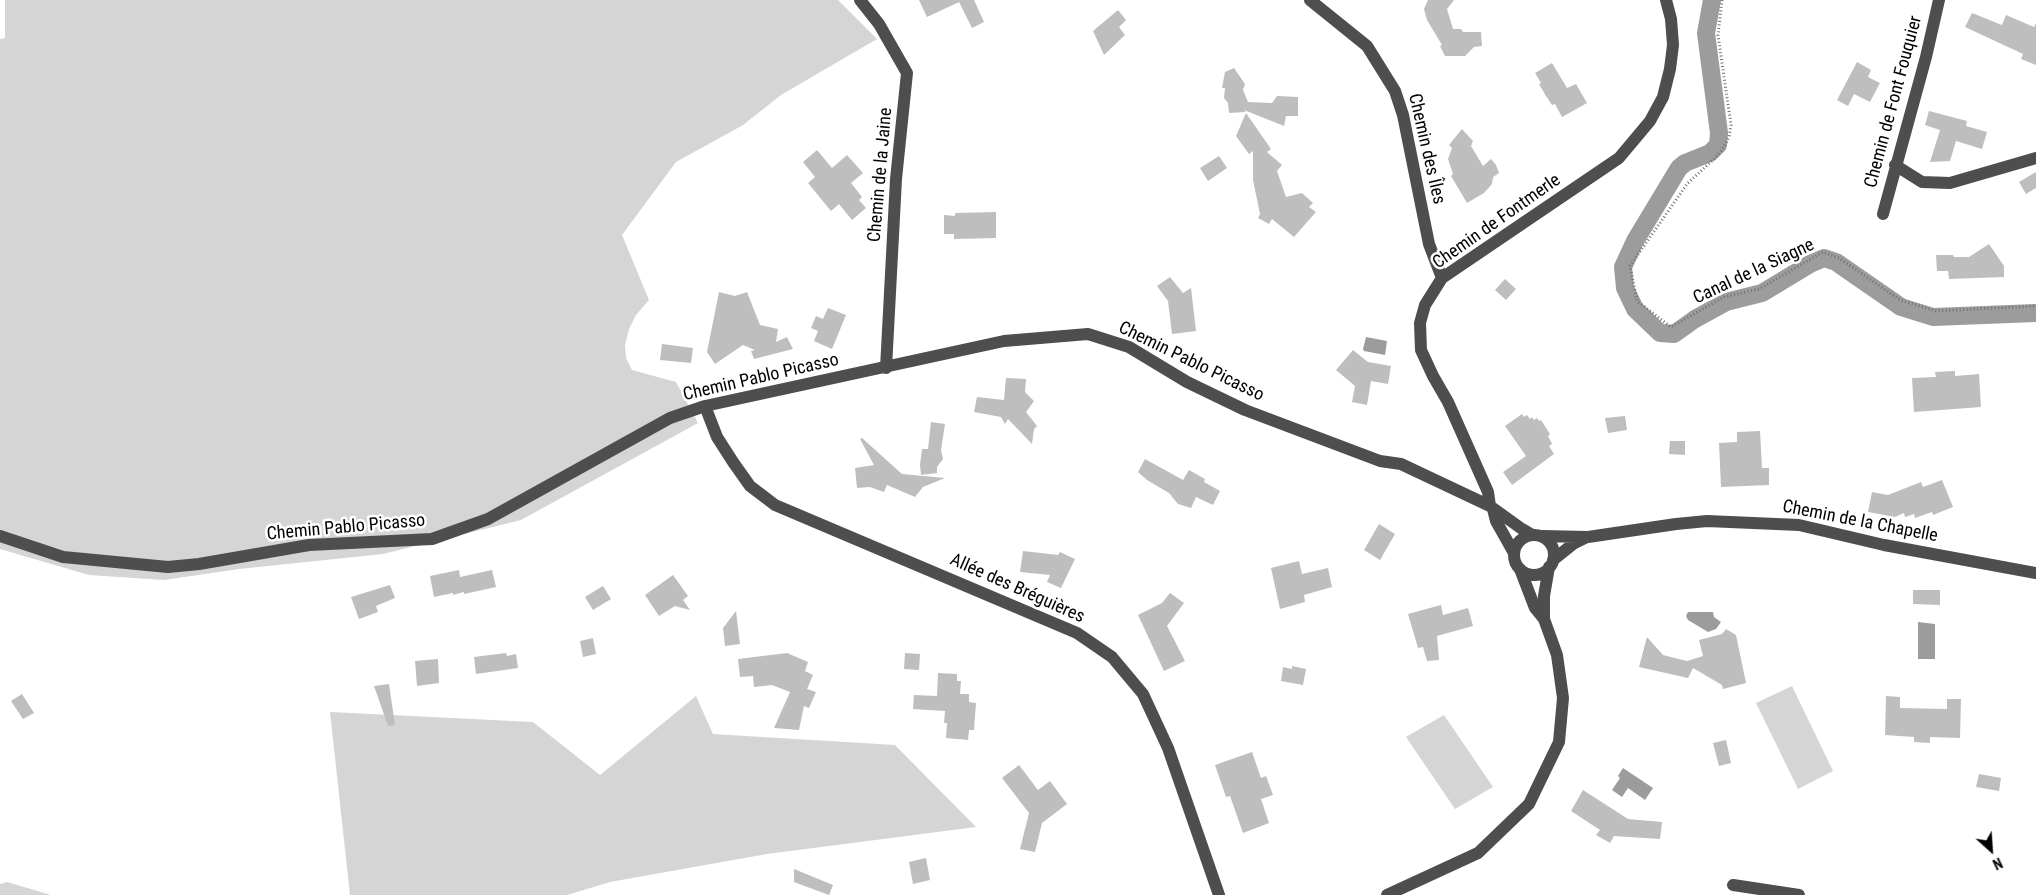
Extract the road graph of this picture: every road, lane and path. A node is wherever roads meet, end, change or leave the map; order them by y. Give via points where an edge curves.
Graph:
1 (860, 0) edge
2 (1310, 0) edge
3 (1666, 0) edge
4 (1722, 0) edge
5 (1939, 0) edge
6 (2036, 158) edge
7 (1895, 165) junction
8 (1883, 214) dead end
9 (1442, 278) junction
10 (2036, 306) edge
11 (886, 368) junction
12 (705, 406) junction
13 (1491, 508) junction
14 (0, 536) edge
15 (1537, 536) junction
16 (1588, 538) junction
17 (1514, 553) junction
18 (1551, 563) junction
19 (1520, 569) junction
20 (2036, 573) edge
21 (1544, 620) junction
22 (1733, 885) dead end
23 (1408, 891) edge
24 (1219, 895) edge
25 (1387, 895) edge
26 (1798, 895) edge

1 - 11 street, Chemin de la Jaine via 879,24 907,73 896,179
2 - 9 street, Chemin des Îles via 1368,46 1395,91 1404,115 1429,244
3 - 9 street, Chemin de Fontmerle via 1673,45 1670,69 1663,97 1650,121 1619,158
4 - 10 path, Canal de la Siagne via 1718,35 1731,125 1729,137 1715,158 1687,184 1630,266 1637,301 1671,327 1724,298 1759,289 1823,252 1839,258 1900,300 1936,311
5 - 7 street, Chemin de Font Fouquier
6 - 7 street via 1950,183 1922,182
7 - 8 street, Chemin de Font Fouquier
9 - 13 street, Chemin de Fontmerle via 1425,305 1420,323 1421,350 1488,492
11 - 12 street, Chemin Pablo Picasso
11 - 13 street, Chemin Pablo Picasso via 1004,341 1088,334 1129,347 1187,382 1245,410 1380,461 1401,464
12 - 14 street, Chemin Pablo Picasso via 670,418 488,519 432,539 309,545 168,568 63,557
12 - 24 street, Allée des Bréguières via 717,437 733,462 750,486 774,505 1077,633 1112,657 1144,694 1168,748
13 - 15 street, Chemin Pablo Picasso
13 - 17 street
15 - 16 street, Chemin de la Chapelle
15 - 17 street via 1520,540
15 - 18 street via 1550,543 1554,554
16 - 18 street, Chemin de la Chapelle via 1573,544
16 - 20 street, Chemin de la Chapelle via 1707,521 1799,525 1884,545
17 - 19 street
18 - 19 street via 1544,572 1532,574
18 - 21 street via 1544,596
19 - 21 street via 1535,608
21 - 23 street via 1557,655 1563,698 1559,742 1529,804 1478,853
22 - 26 street
23 - 25 street

